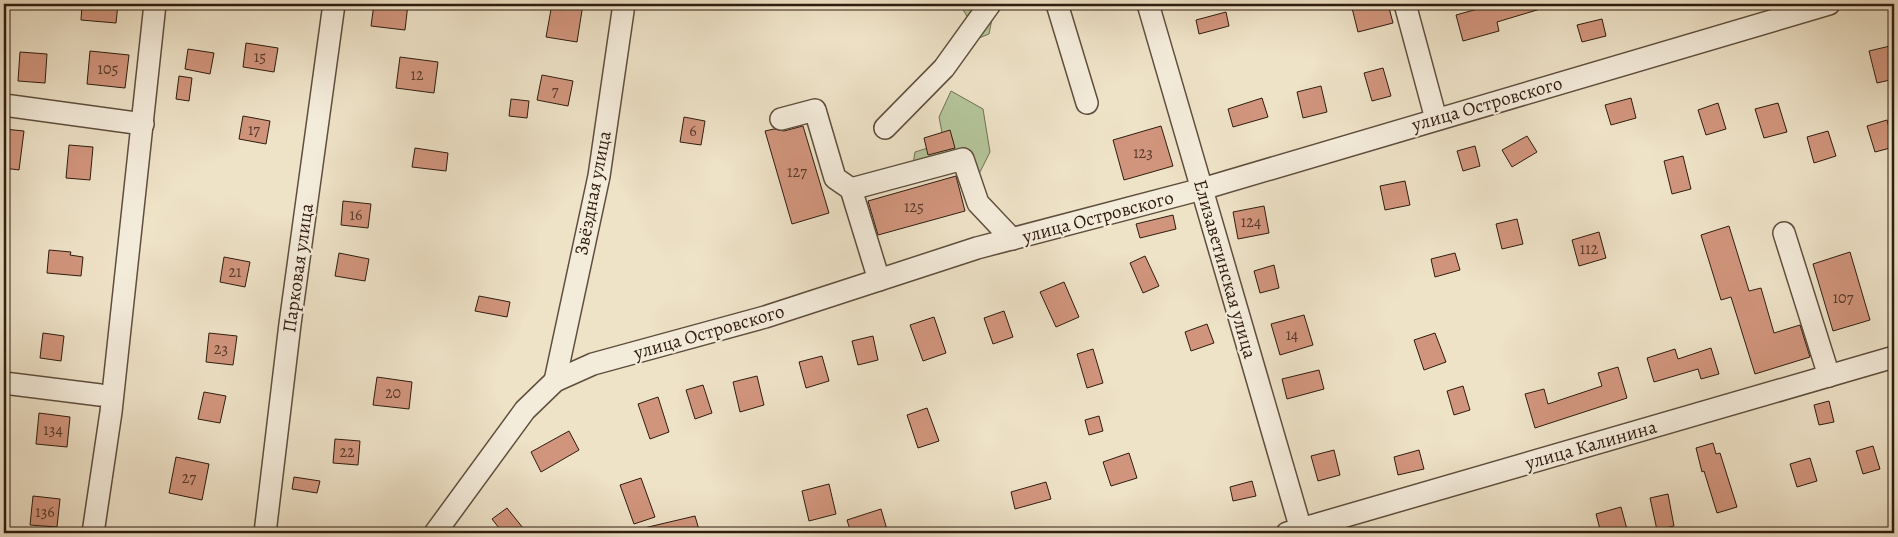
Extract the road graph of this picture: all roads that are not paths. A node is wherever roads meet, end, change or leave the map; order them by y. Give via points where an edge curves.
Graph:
1 (155, 4) edge
2 (334, 4) edge
3 (624, 4) edge
4 (990, 4) edge
5 (1057, 4) edge
6 (1148, 4) edge
7 (1405, 4) edge
8 (1829, 4) edge
9 (1086, 103) dead end
10 (4, 106) edge
11 (781, 119) dead end
12 (1436, 119) junction
13 (143, 124) junction
14 (885, 128) dead end
15 (851, 189) junction
16 (1202, 189) junction
17 (1784, 232) dead end
18 (1012, 239) junction
19 (879, 280) junction
20 (1894, 357) edge
21 (1829, 376) junction
22 (555, 382) junction
23 (4, 383) edge
24 (100, 395) dead end
25 (1297, 532) edge
26 (93, 533) edge
27 (265, 533) edge
28 (435, 533) edge

1 - 13 street
2 - 27 street, Парковая улица
3 - 22 street, Звёздная улица via 599,176
4 - 14 street via 944,68
5 - 9 street
6 - 16 street, Елизаветинская улица
7 - 12 street
8 - 12 street, улица Островского
10 - 13 street
11 - 15 street via 815,110 835,178
12 - 16 street, улица Островского
13 - 26 street via 111,412
15 - 18 street via 963,159 978,203
15 - 19 street
16 - 18 street, улица Островского
16 - 25 street, Елизаветинская улица
17 - 21 street
18 - 19 street, улица Островского
19 - 22 street, улица Островского via 765,317 593,364
20 - 21 street, улица Калинина
21 - 25 street, улица Калинина
22 - 28 street, улица Островского via 525,410
23 - 24 street

